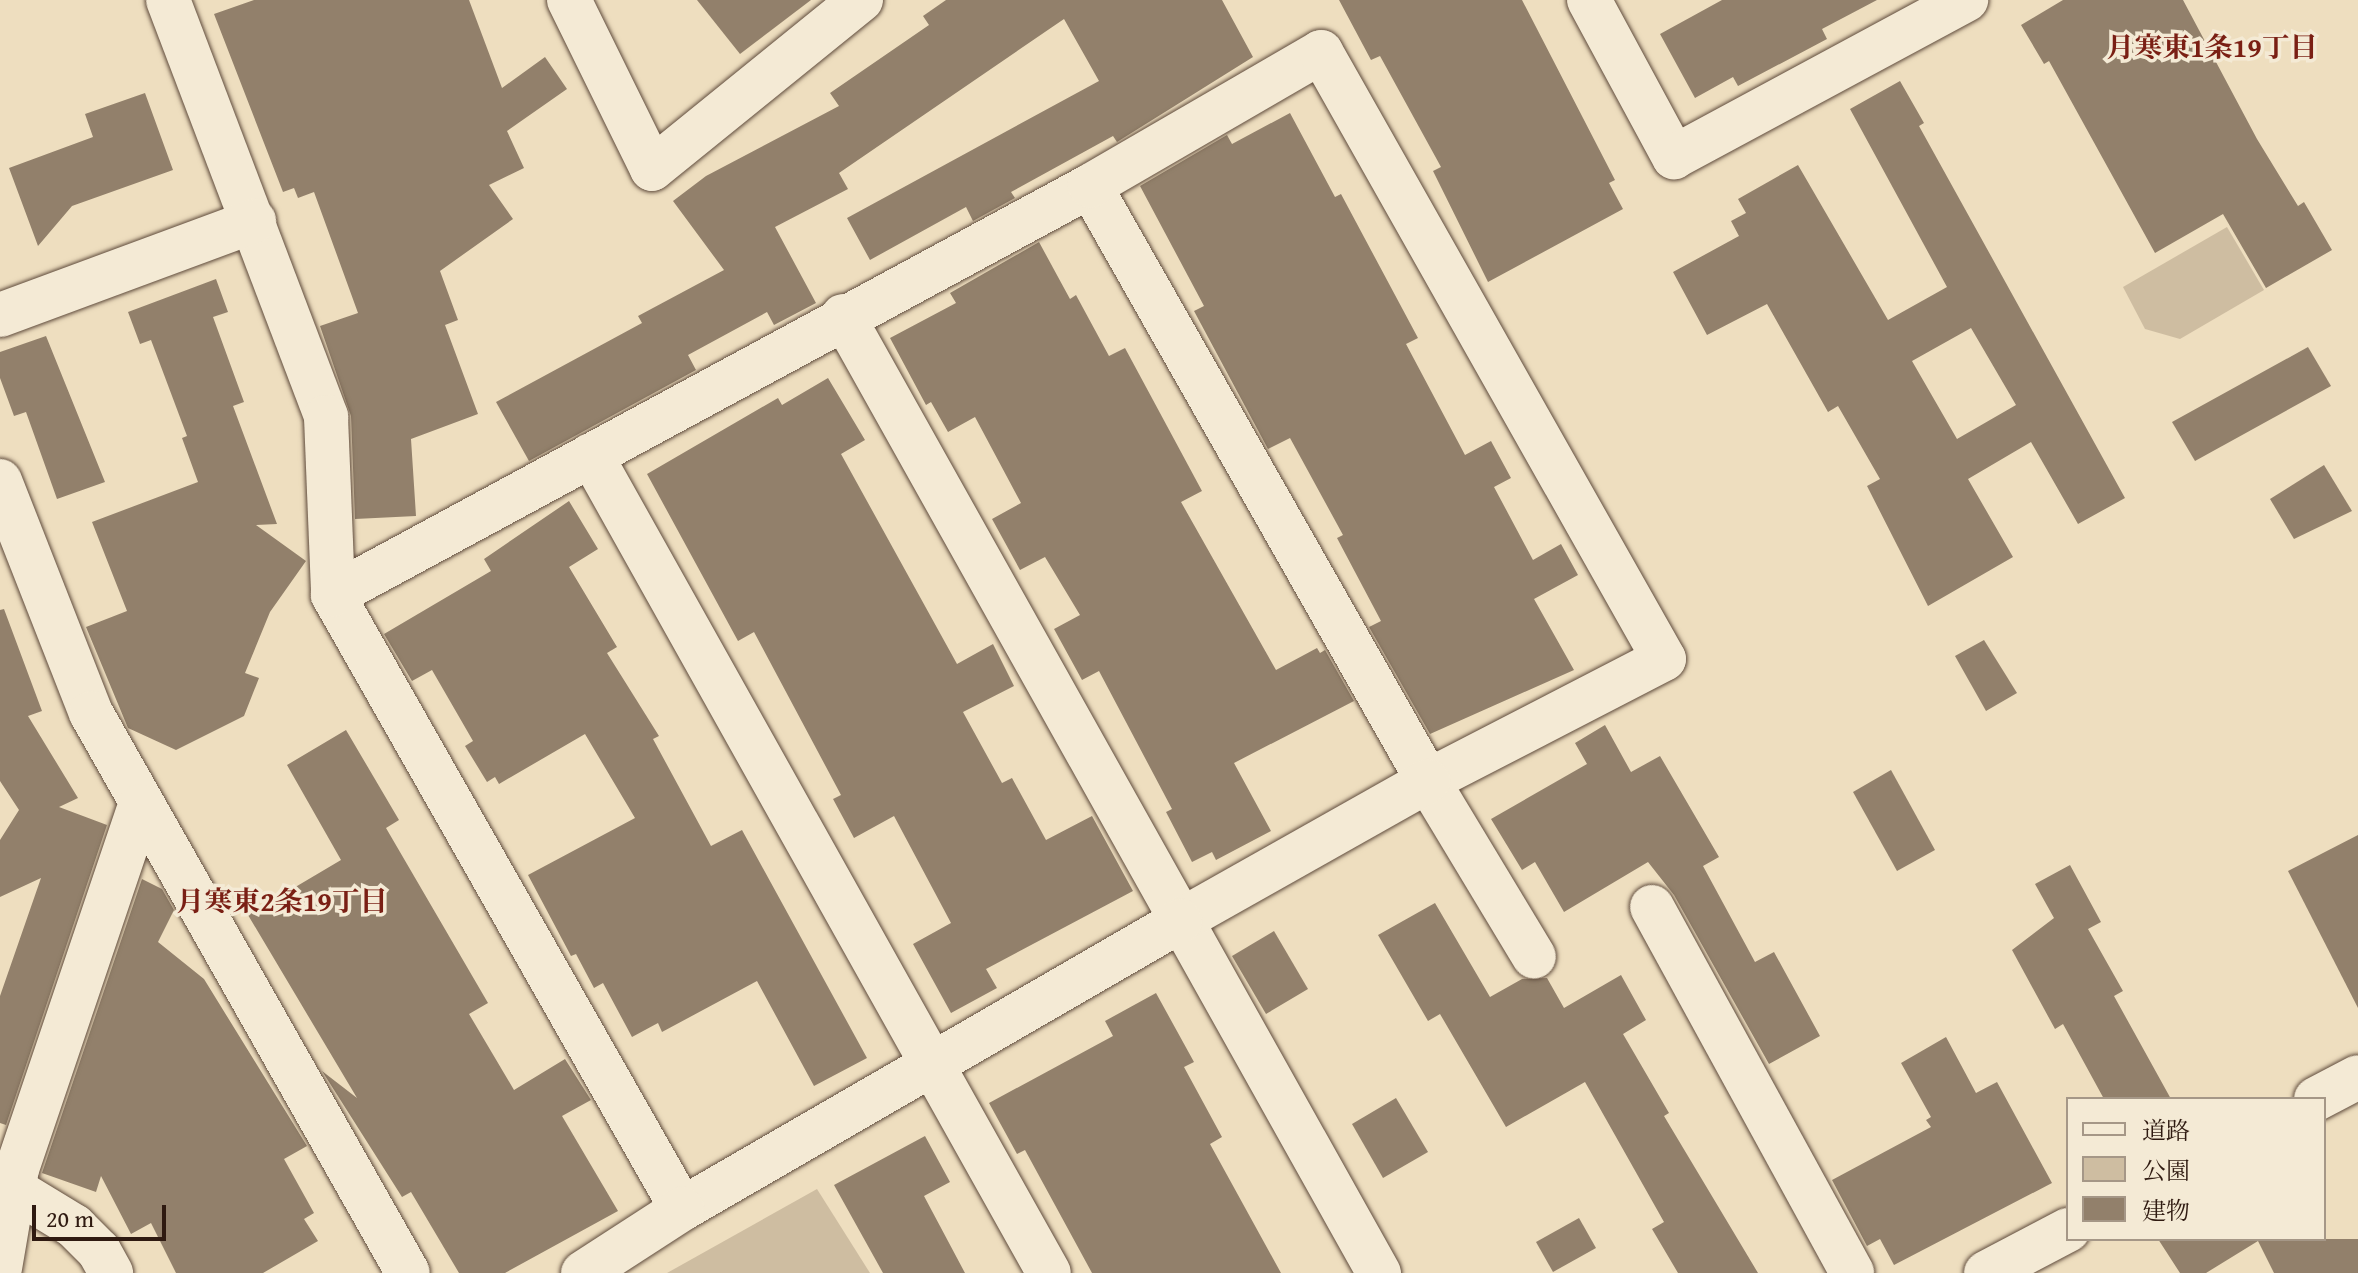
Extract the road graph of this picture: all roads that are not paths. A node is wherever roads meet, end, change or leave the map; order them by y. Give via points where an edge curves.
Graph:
1 (168, 0) edge
2 (569, 0) edge
3 (861, 0) edge
4 (1589, 0) edge
5 (1966, 0) edge
6 (1090, 186) junction
7 (254, 221) junction
8 (0, 315) edge
9 (843, 316) junction
10 (591, 455) junction
11 (0, 481) edge
12 (333, 595) junction
13 (1428, 781) junction
14 (140, 806) junction
15 (1652, 907) dead end
16 (1180, 921) junction
17 (1534, 957) dead end
18 (933, 1063) junction
19 (2358, 1077) edge
20 (2320, 1097) edge
21 (9, 1186) edge
22 (682, 1209) junction
23 (2066, 1231) edge
24 (0, 1268) edge
25 (111, 1273) edge
26 (408, 1273) edge
27 (583, 1273) edge
28 (1049, 1273) edge
29 (1379, 1273) edge
30 (1852, 1273) edge
31 (1986, 1273) edge

1 - 7 street
2 - 3 street via 652,169
4 - 5 street via 1674,157
6 - 9 street
6 - 13 street
6 - 13 street via 1321,52 1664,659
7 - 8 street
7 - 12 street via 326,417
9 - 10 street
9 - 16 street
10 - 12 street
10 - 18 street
11 - 14 street via 91,713
12 - 22 street
13 - 16 street
13 - 17 street
14 - 21 street
14 - 26 street
15 - 30 street
16 - 18 street
16 - 29 street
18 - 22 street
18 - 28 street
19 - 20 street
21 - 24 street
21 - 25 street via 74,1226 99,1251
22 - 27 street
23 - 31 street

